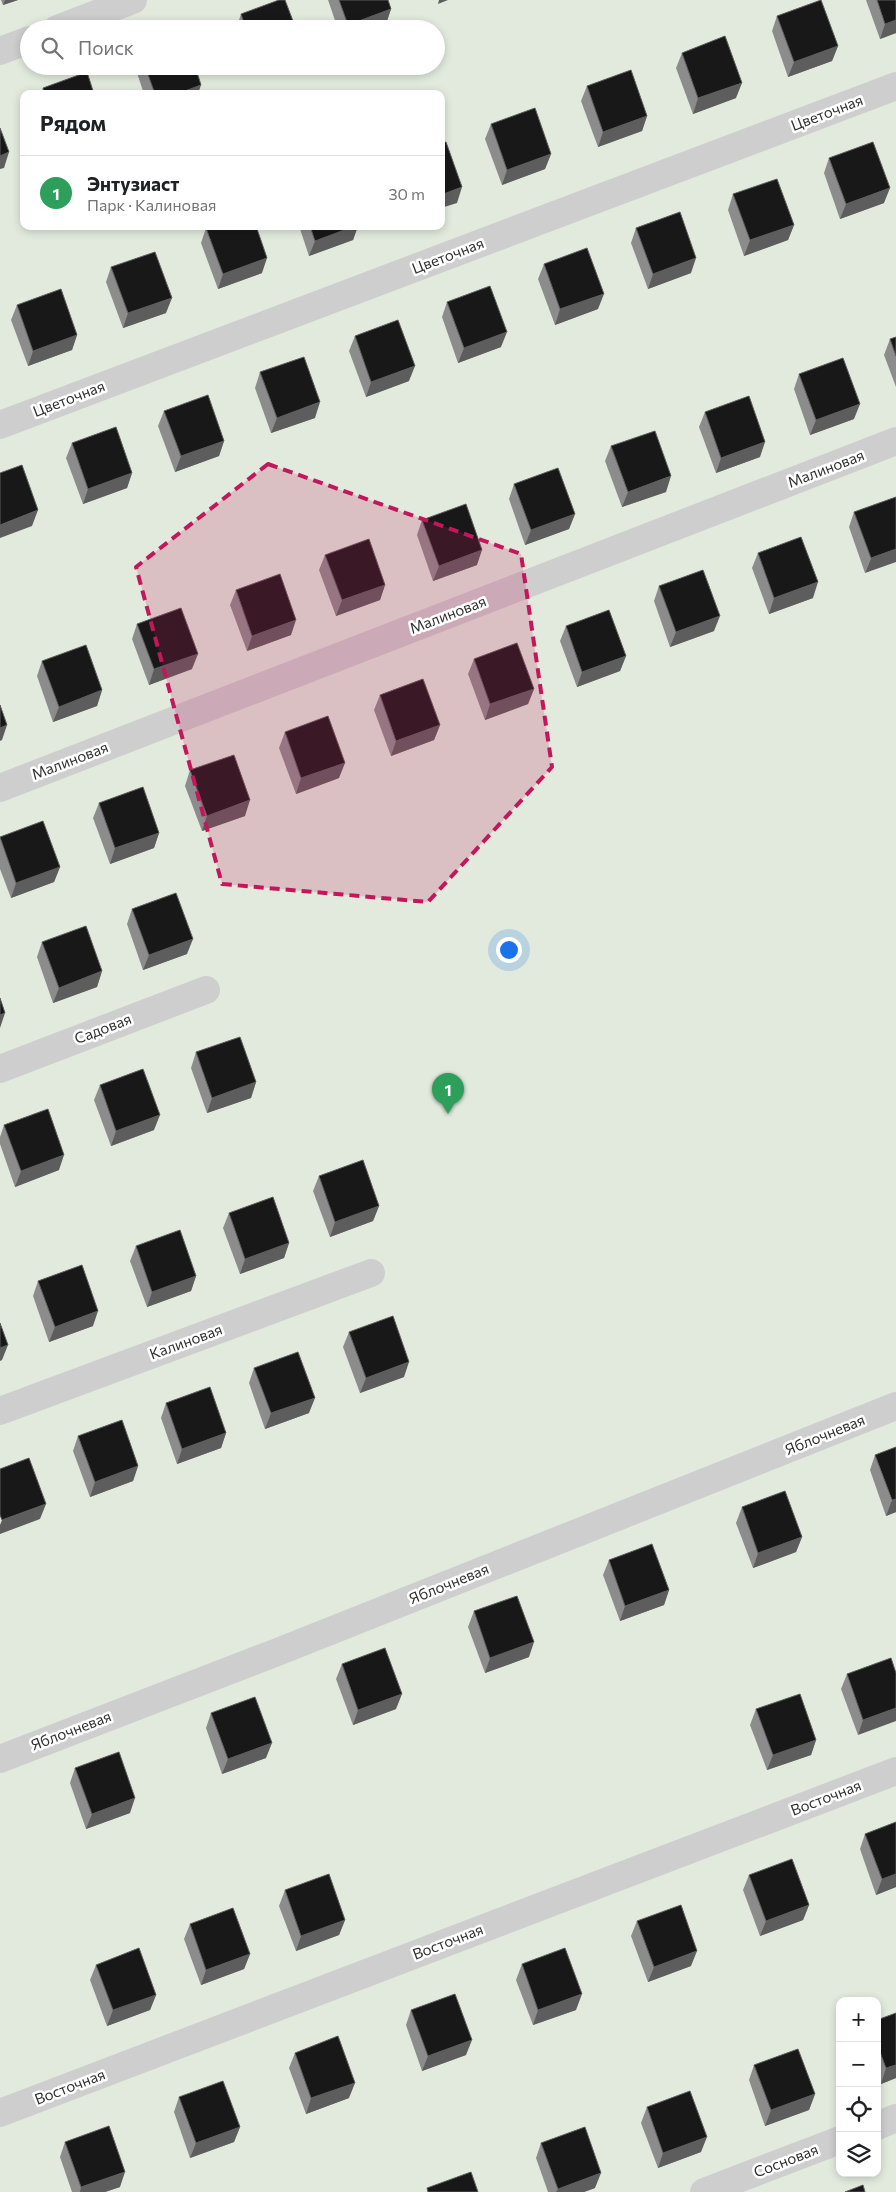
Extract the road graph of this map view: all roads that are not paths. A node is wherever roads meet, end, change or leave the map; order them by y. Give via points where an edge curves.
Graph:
1 (133, 0) edge
2 (81, 20) edge
3 (20, 43) edge
4 (0, 51) edge
5 (896, 86) edge
6 (0, 425) edge
7 (896, 442) edge
8 (0, 788) edge
9 (206, 990) dead end
10 (0, 1069) edge
11 (372, 1273) dead end
12 (896, 1406) edge
13 (0, 1411) edge
14 (0, 1758) edge
15 (896, 1771) edge
16 (0, 2113) edge
17 (896, 2118) edge
18 (881, 2124) edge
19 (836, 2142) edge
20 (704, 2192) edge

1 - 2 street
3 - 4 street
5 - 6 street, Цветочная
7 - 8 street, Малиновая
9 - 10 street, Садовая
11 - 13 street, Калиновая
12 - 14 street, Яблочневая
15 - 16 street, Восточная
17 - 18 street
19 - 20 street, Сосновая

